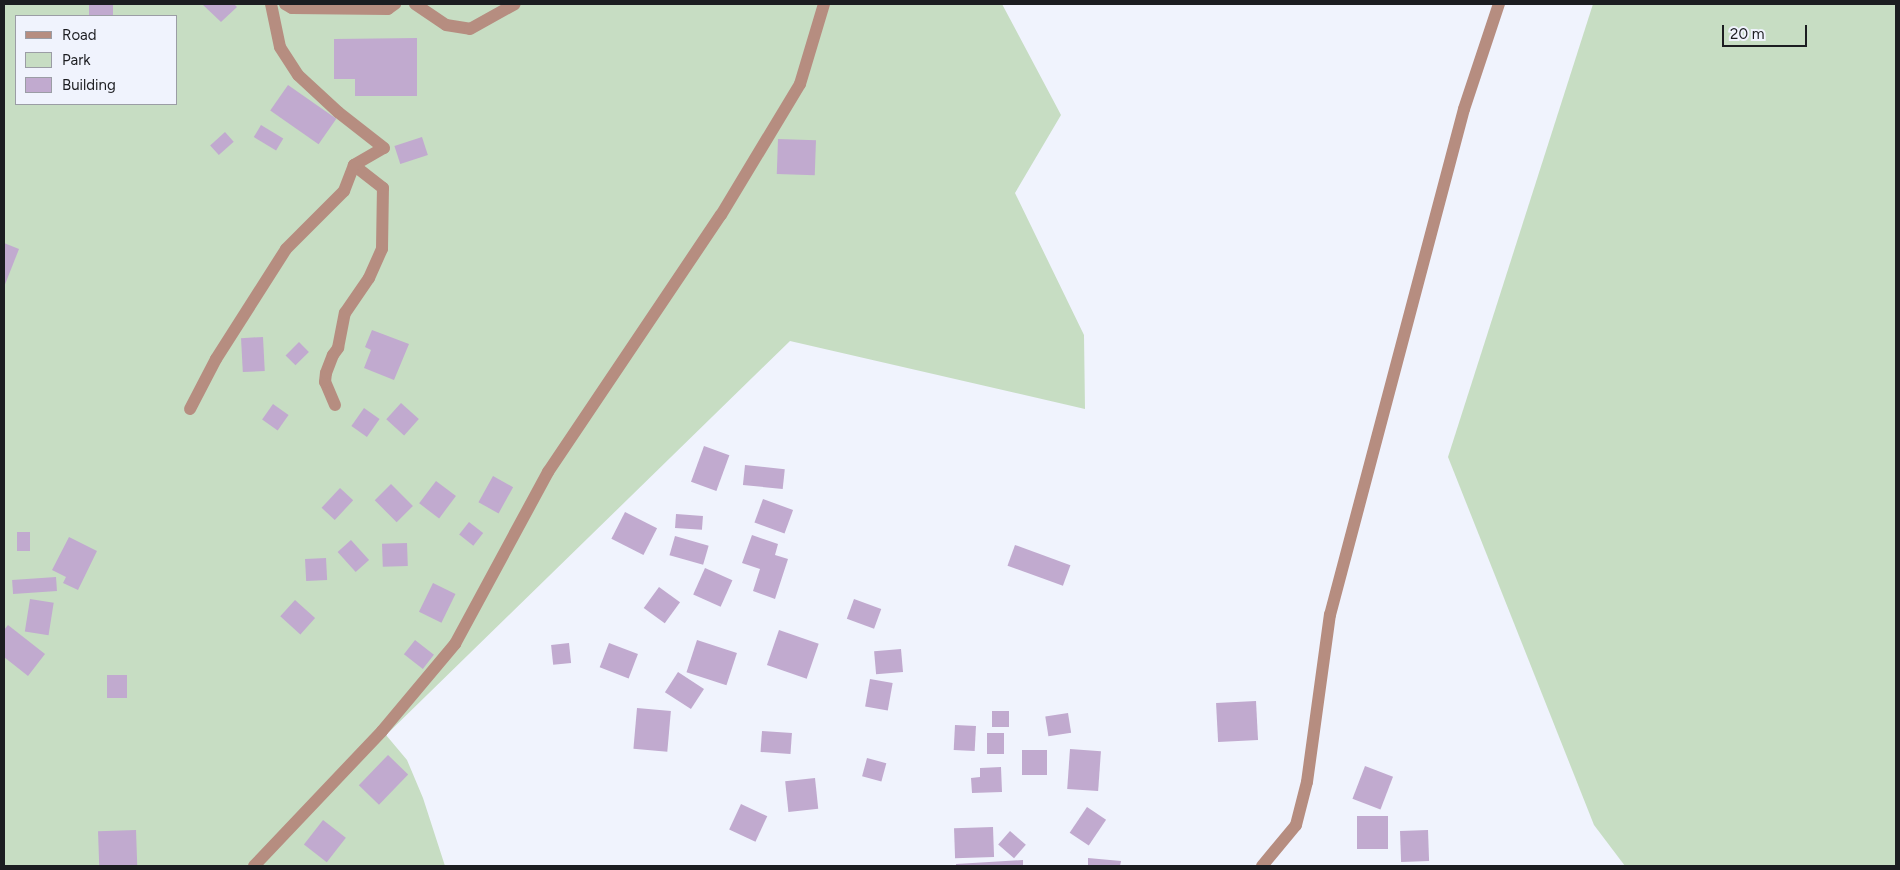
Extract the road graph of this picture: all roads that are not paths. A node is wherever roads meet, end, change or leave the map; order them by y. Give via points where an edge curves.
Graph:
1 (271, 4) edge
2 (285, 4) edge
3 (395, 4) edge
4 (416, 4) edge
5 (515, 4) edge
6 (824, 4) edge
7 (1499, 4) edge
8 (354, 165) junction
9 (335, 405) dead end
10 (190, 409) dead end
11 (254, 866) edge
12 (1262, 866) edge

1 - 8 street via 280,47 298,75 384,148
2 - 3 street via 292,8 388,9
4 - 5 street via 446,24 470,29
6 - 11 street via 800,84 721,215 548,472 455,644 382,731
7 - 12 street via 1464,109 1330,615 1307,782 1296,825
8 - 9 street via 383,188 382,249 369,278 345,313 338,348 326,373 325,382
8 - 10 street via 344,191 286,249 216,359

